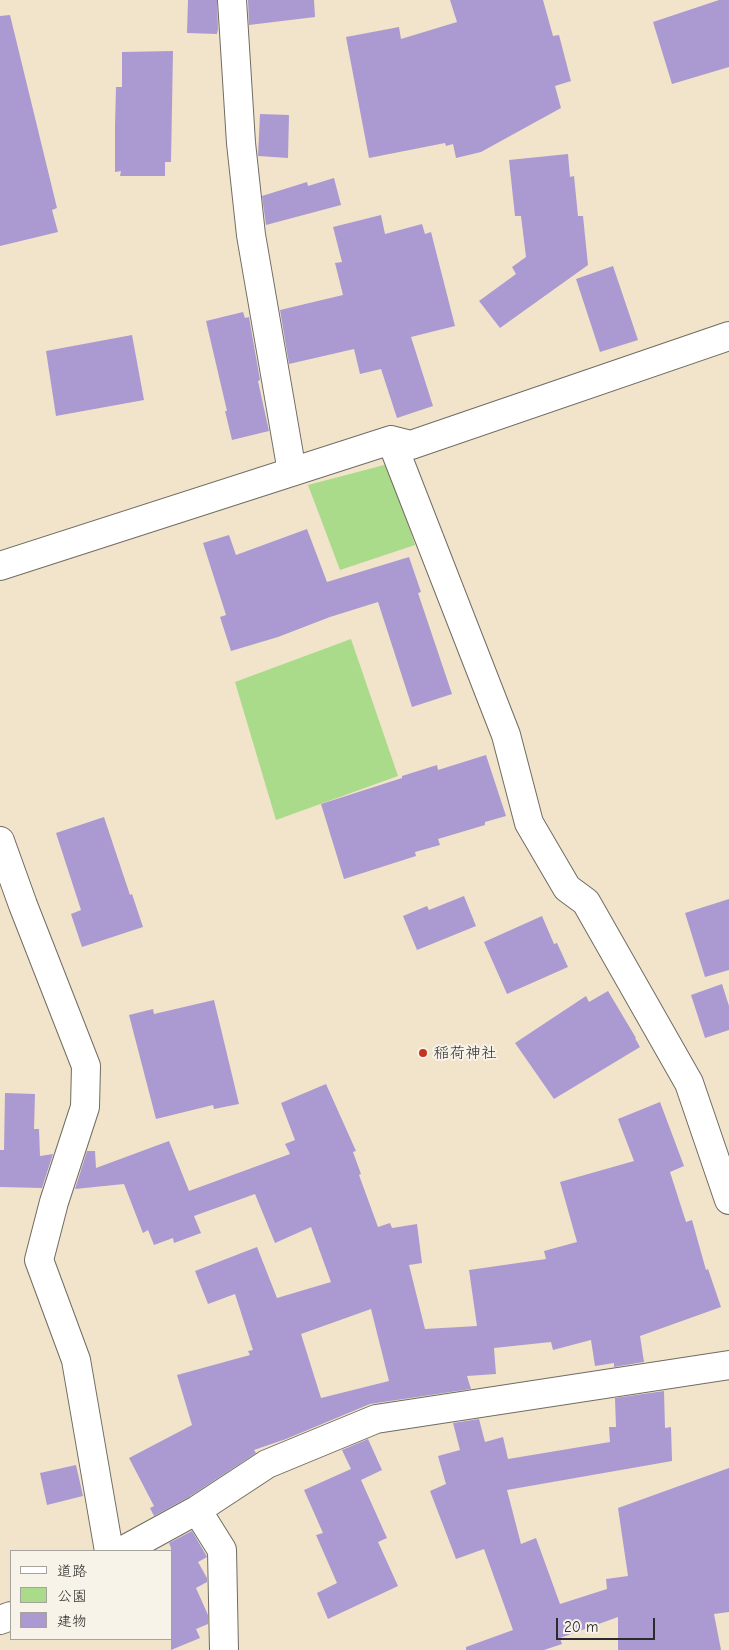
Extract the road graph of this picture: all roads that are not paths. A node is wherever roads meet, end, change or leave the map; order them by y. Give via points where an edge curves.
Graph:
1 (232, 0) edge
2 (729, 336) edge
3 (391, 440) junction
4 (292, 472) junction
5 (0, 566) edge
6 (0, 841) edge
7 (729, 1200) edge
8 (729, 1365) edge
9 (197, 1510) junction
10 (109, 1550) edge
11 (124, 1550) edge
12 (224, 1650) edge

1 - 4 street via 241,143 251,234
2 - 3 street via 411,445
3 - 4 street
3 - 7 street via 506,735 529,823 567,888 586,902 689,1083
4 - 5 street
6 - 10 street via 86,1066 86,1107 54,1202 40,1260 76,1360
8 - 9 street via 376,1420 267,1464
9 - 11 street
9 - 12 street via 222,1550

